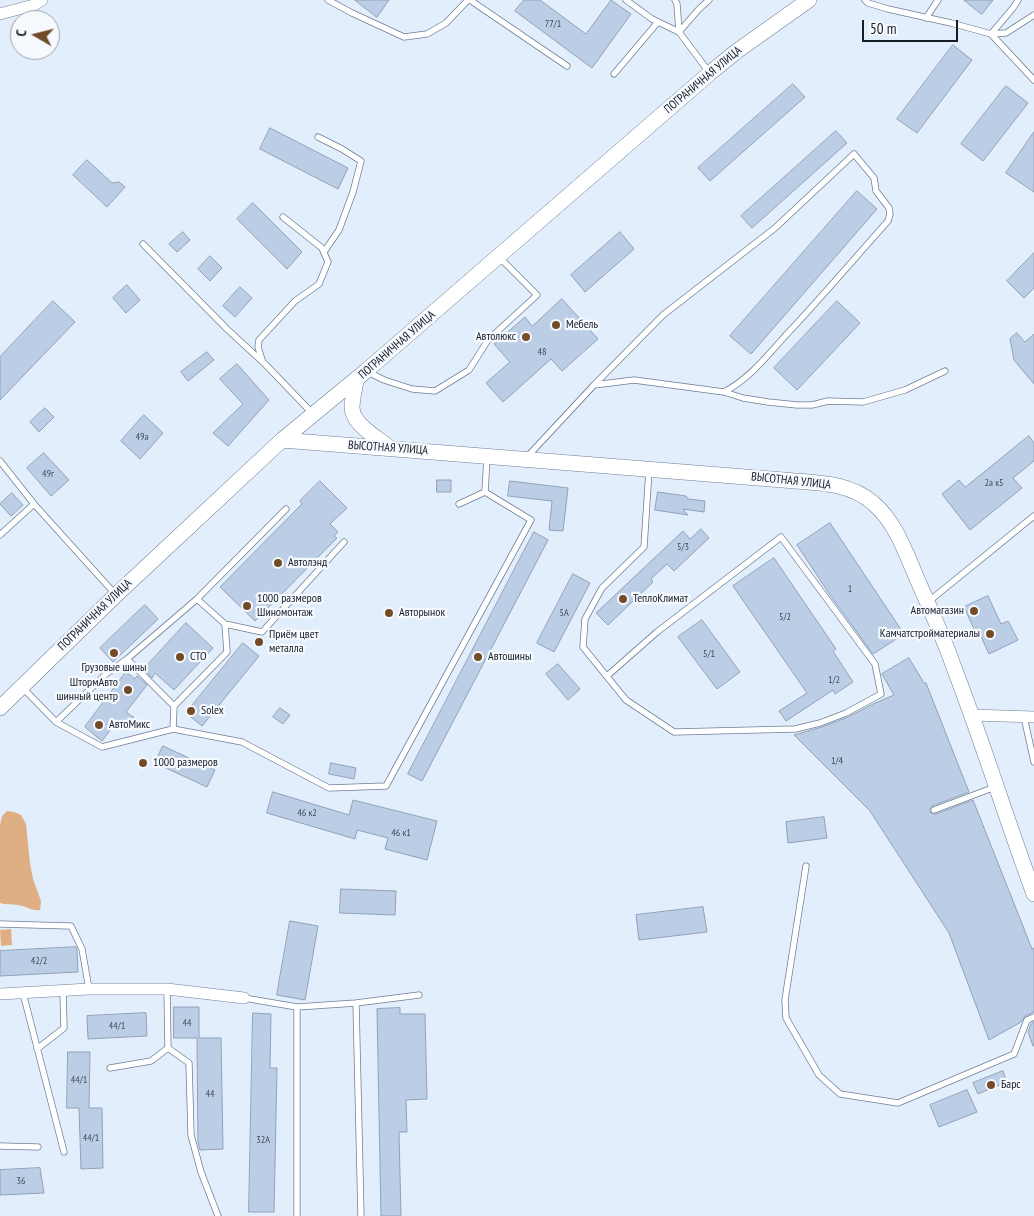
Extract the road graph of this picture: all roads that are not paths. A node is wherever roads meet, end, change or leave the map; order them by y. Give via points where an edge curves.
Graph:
1 (42, 0) edge
2 (328, 0) edge
3 (469, 0) edge
4 (626, 0) edge
5 (675, 0) edge
6 (710, 0) edge
7 (809, 0) edge
8 (865, 0) edge
9 (938, 0) edge
10 (1018, 0) edge
11 (0, 14) edge
12 (1034, 15) edge
13 (926, 18) junction
14 (658, 22) junction
15 (679, 32) junction
16 (991, 34) junction
17 (567, 66) dead end
18 (710, 73) junction
19 (614, 74) dead end
20 (1034, 80) edge
21 (318, 137) dead end
22 (283, 218) dead end
23 (143, 244) dead end
24 (324, 252) junction
25 (499, 257) junction
26 (263, 362) junction
27 (945, 372) dead end
28 (361, 375) junction
29 (594, 385) junction
30 (724, 392) junction
31 (313, 414) junction
32 (282, 440) junction
33 (390, 448) junction
34 (487, 456) junction
35 (526, 458) junction
36 (0, 461) edge
37 (649, 468) junction
38 (485, 492) junction
39 (34, 504) junction
40 (459, 504) dead end
41 (286, 509) dead end
42 (1034, 516) edge
43 (0, 535) edge
44 (344, 542) dead end
45 (116, 595) junction
46 (197, 599) junction
47 (928, 602) junction
48 (225, 624) junction
49 (128, 659) junction
50 (607, 676) junction
51 (22, 687) junction
52 (174, 706) junction
53 (0, 708) edge
54 (972, 715) junction
55 (1029, 717) edge
56 (56, 722) junction
57 (173, 729) junction
58 (1034, 762) edge
59 (996, 786) junction
60 (934, 810) dead end
61 (806, 866) dead end
62 (1034, 894) edge
63 (0, 924) edge
64 (89, 989) junction
65 (167, 989) junction
66 (63, 991) junction
67 (23, 993) junction
68 (0, 994) edge
69 (419, 995) dead end
70 (244, 998) joint
71 (356, 1003) junction
72 (297, 1007) junction
73 (1034, 1017) edge
74 (168, 1048) junction
75 (37, 1049) junction
76 (110, 1068) dead end
77 (0, 1146) edge
78 (38, 1147) dead end
79 (64, 1152) dead end
80 (218, 1216) edge
81 (297, 1216) edge
82 (361, 1216) edge

1 - 11 street
2 - 3 lane via 404,37 426,34 446,23
3 - 17 lane
4 - 14 lane
5 - 15 lane
6 - 15 lane
7 - 18 street, ПОГРАНИЧНАЯ УЛИЦА
8 - 13 lane
9 - 13 lane
10 - 16 lane
12 - 16 lane via 1006,33
13 - 16 lane
14 - 15 lane
14 - 19 lane
15 - 18 lane
16 - 20 lane
18 - 25 street, ПОГРАНИЧНАЯ УЛИЦА
21 - 24 lane via 361,161 354,192 339,230
22 - 24 lane
23 - 26 lane
24 - 26 lane via 328,262 318,284 295,301 259,340
25 - 28 street, ПОГРАНИЧНАЯ УЛИЦА
25 - 28 lane via 538,295 488,340 469,370 435,391 412,389
26 - 31 lane
27 - 30 lane via 905,390 863,402 828,401 797,405 743,398
28 - 31 street, ПОГРАНИЧНАЯ УЛИЦА
28 - 33 street via 352,405 355,418
29 - 30 lane via 634,380
29 - 30 lane via 663,315 775,228 854,154 874,178 876,191 889,208 888,221 768,355 740,382
29 - 35 lane
31 - 32 street, ПОГРАНИЧНАЯ УЛИЦА
32 - 33 street, ВЫСОТНАЯ УЛИЦА
32 - 45 street, ПОГРАНИЧНАЯ УЛИЦА
33 - 34 street, ВЫСОТНАЯ УЛИЦА
34 - 35 street, ВЫСОТНАЯ УЛИЦА
34 - 38 lane
35 - 37 street, ВЫСОТНАЯ УЛИЦА
36 - 39 lane
37 - 47 street, ВЫСОТНАЯ УЛИЦА via 827,484 857,492 872,502 889,522
37 - 50 lane via 644,547 602,588 585,619 583,647
38 - 40 lane
38 - 57 lane via 530,520 386,786 329,788 242,742
39 - 43 lane
39 - 45 lane
41 - 46 lane
42 - 47 lane
44 - 48 lane via 262,632
45 - 51 street, ПОГРАНИЧНАЯ УЛИЦА
46 - 48 lane
46 - 49 lane
47 - 54 street, ВЫСОТНАЯ УЛИЦА
48 - 52 lane via 227,652
49 - 52 lane
49 - 56 lane via 106,674
50 - 50 lane via 626,700 674,732 795,729 846,713 880,694 875,664 781,537 657,632
51 - 53 street, ПОГРАНИЧНАЯ УЛИЦА
51 - 56 lane
52 - 57 lane
54 - 55 street
54 - 59 street, ВЫСОТНАЯ УЛИЦА
55 - 58 lane
56 - 57 lane via 102,747
59 - 60 lane
59 - 62 street, ВЫСОТНАЯ УЛИЦА
61 - 73 lane via 785,1000 786,1018 819,1076 840,1094 898,1103 1014,1054 1027,1020
63 - 64 lane via 71,926 82,949
64 - 65 street
64 - 66 street
65 - 70 street
65 - 74 lane
66 - 67 street
66 - 75 lane via 64,1028
67 - 68 street
67 - 75 lane
69 - 71 lane
70 - 72 lane
71 - 72 lane
71 - 82 lane
72 - 81 lane
74 - 76 lane via 151,1061
74 - 80 lane via 189,1063 191,1135
75 - 79 lane
77 - 78 lane

